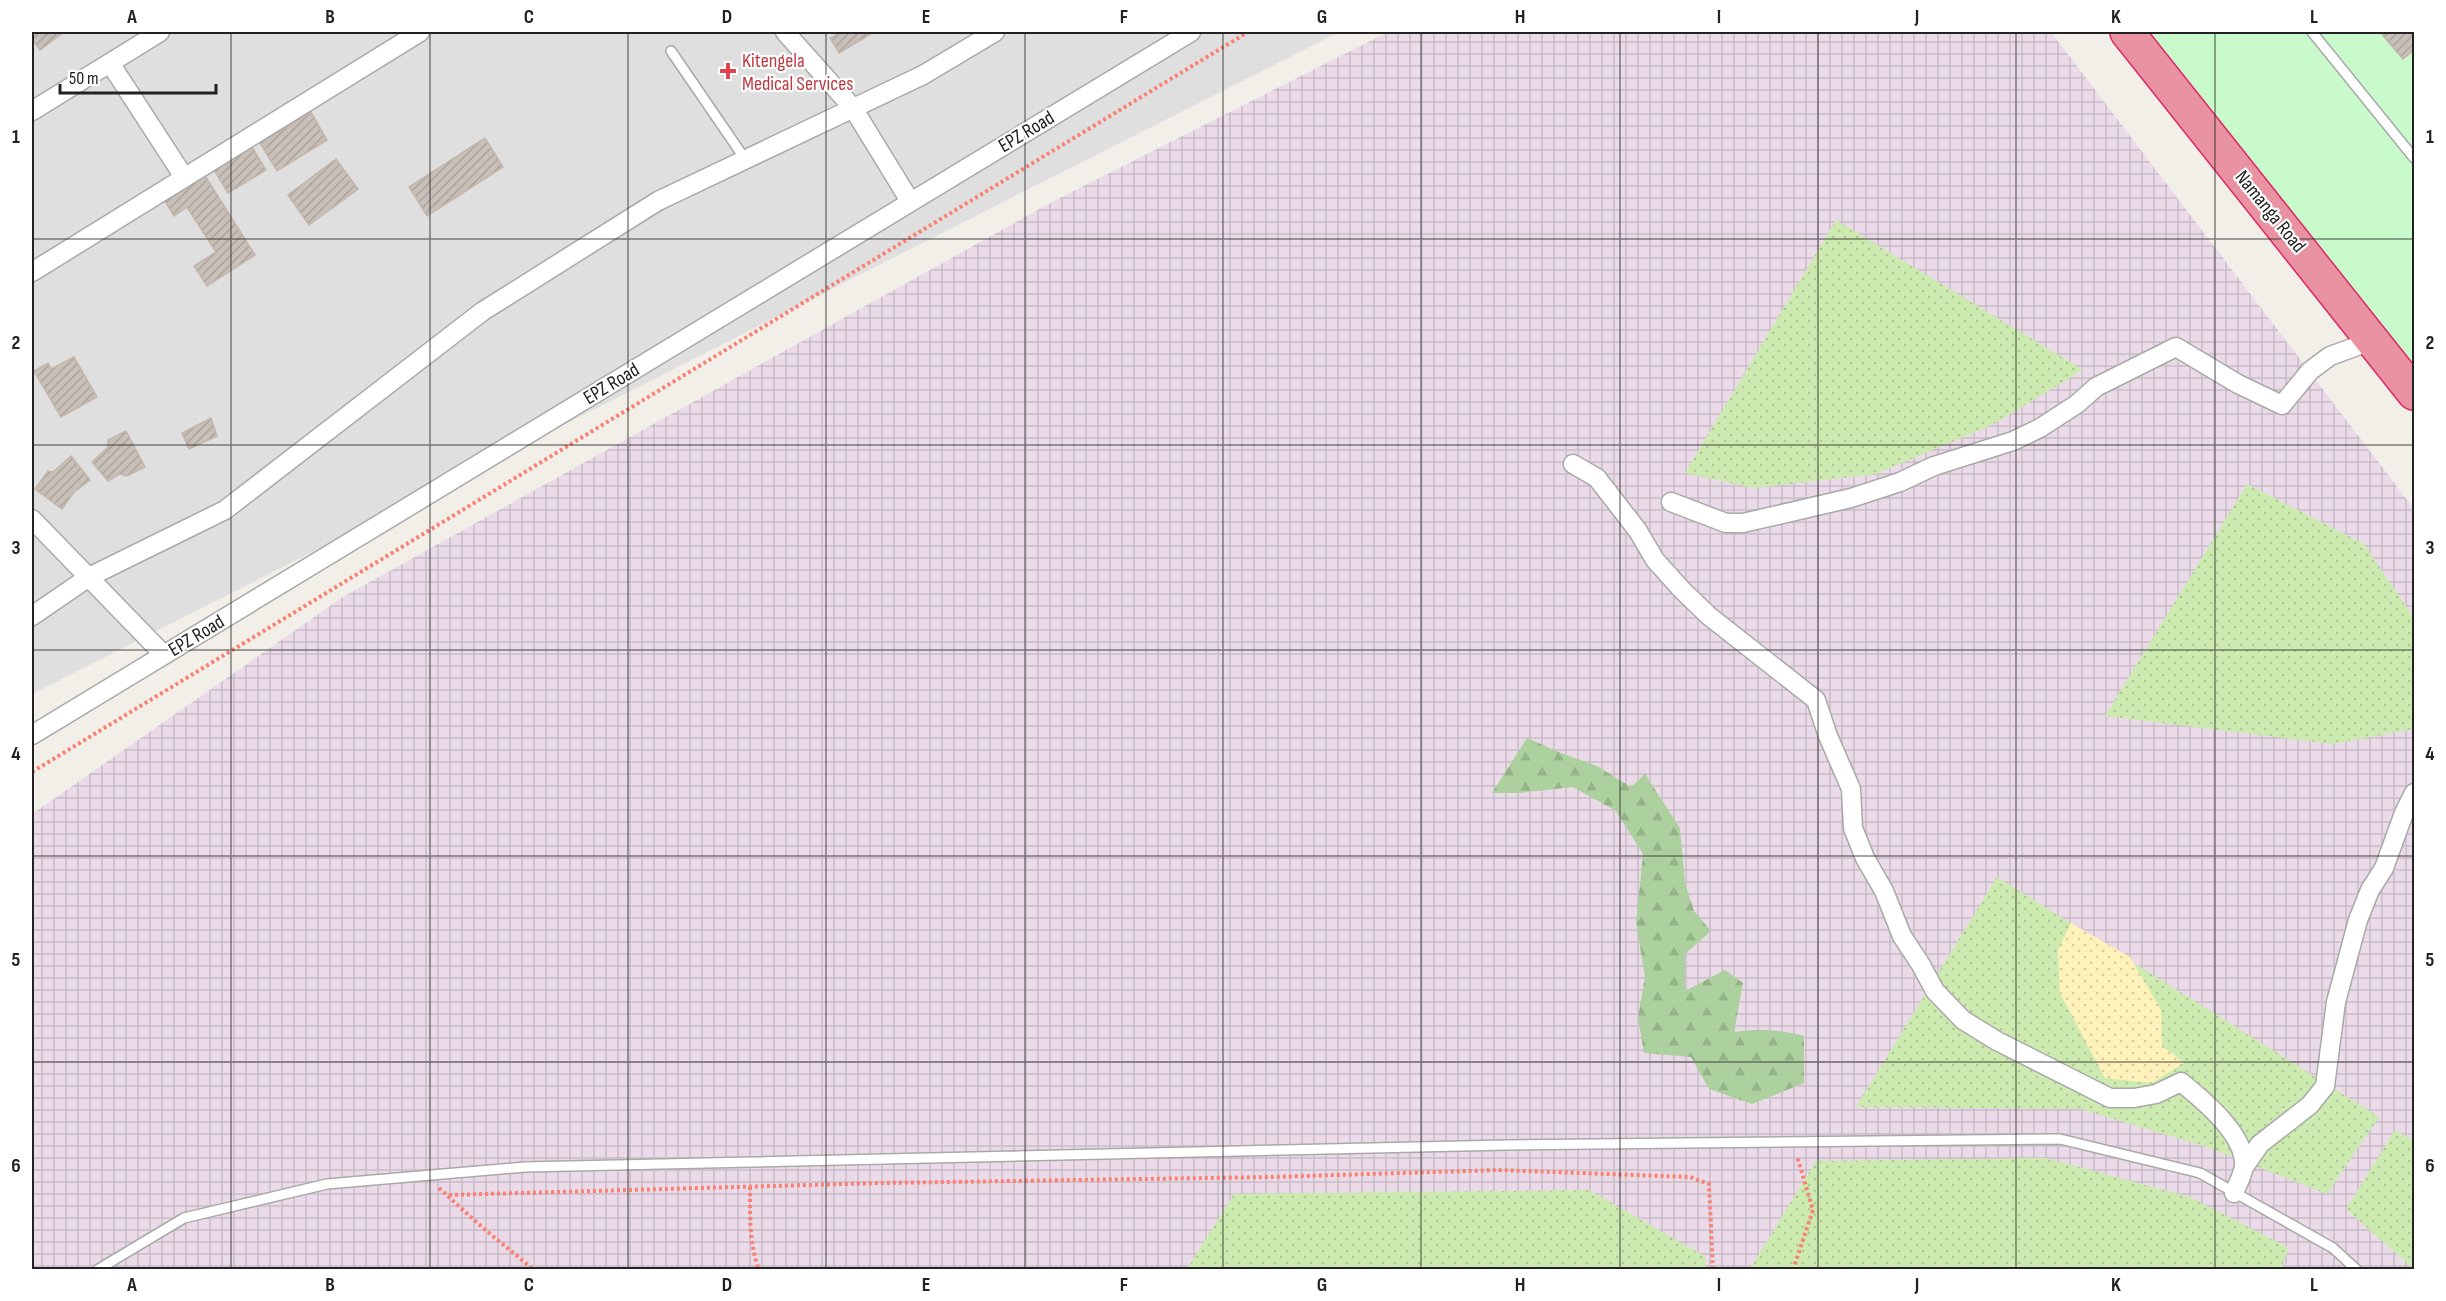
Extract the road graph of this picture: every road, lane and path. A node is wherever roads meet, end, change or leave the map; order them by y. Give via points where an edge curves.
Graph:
1 (160, 32) edge
2 (420, 32) edge
3 (785, 32) edge
4 (995, 32) edge
5 (1191, 32) edge
6 (1248, 32) edge
7 (2127, 32) edge
8 (2312, 32) edge
9 (140, 36) edge
10 (671, 51) dead end
11 (110, 63) junction
12 (853, 108) junction
13 (32, 111) edge
14 (2415, 158) edge
15 (745, 159) junction
16 (184, 177) junction
17 (910, 201) junction
18 (32, 272) edge
19 (2374, 340) junction
20 (2415, 393) edge
21 (1573, 464) dead end
22 (1671, 502) dead end
23 (32, 519) edge
24 (89, 577) junction
25 (32, 616) edge
26 (164, 655) junction
27 (32, 735) edge
28 (32, 772) edge
29 (2415, 793) edge
30 (1791, 1142) junction
31 (2244, 1167) junction
32 (424, 1176) junction
33 (750, 1187) junction
34 (2234, 1193) junction
35 (448, 1195) junction
36 (97, 1269) edge
37 (534, 1269) edge
38 (759, 1269) edge
39 (1713, 1269) edge
40 (1793, 1269) edge
41 (2358, 1269) edge

1 - 9 street
2 - 16 street
3 - 12 street
4 - 12 street via 923,75
5 - 17 street, EPZ Road
6 - 28 path
7 - 19 highway, Namanga Road
8 - 14 lane
9 - 11 street
10 - 15 lane
11 - 13 street
11 - 16 street
12 - 15 street
12 - 17 street
15 - 24 street via 658,201 483,311 225,510
16 - 18 street
17 - 26 street, EPZ Road
19 - 20 highway, Namanga Road
19 - 22 street via 2330,356 2310,371 2282,405 2176,347 2096,387 2077,404 2013,441 1851,498 1743,523 1726,523
21 - 31 street via 1597,478 1655,560 1683,591 1816,700 1851,789 1853,828 1902,936 1935,991 1963,1020 1989,1036 2110,1098 2156,1094 2181,1082 2222,1120 2241,1146
23 - 24 street
24 - 25 street
24 - 26 street
26 - 27 street, EPZ Road
29 - 31 street via 2358,920 2336,1002 2325,1086 2310,1105 2260,1144
30 - 32 lane via 1507,1144 525,1167
30 - 34 lane via 2060,1139 2200,1173
30 - 40 path via 1813,1210
31 - 34 street
32 - 35 path
32 - 36 lane via 327,1184 184,1218
33 - 35 path
33 - 38 path via 750,1219
33 - 39 path via 1498,1170 1690,1177 1709,1184
34 - 41 lane via 2333,1248
35 - 37 path

